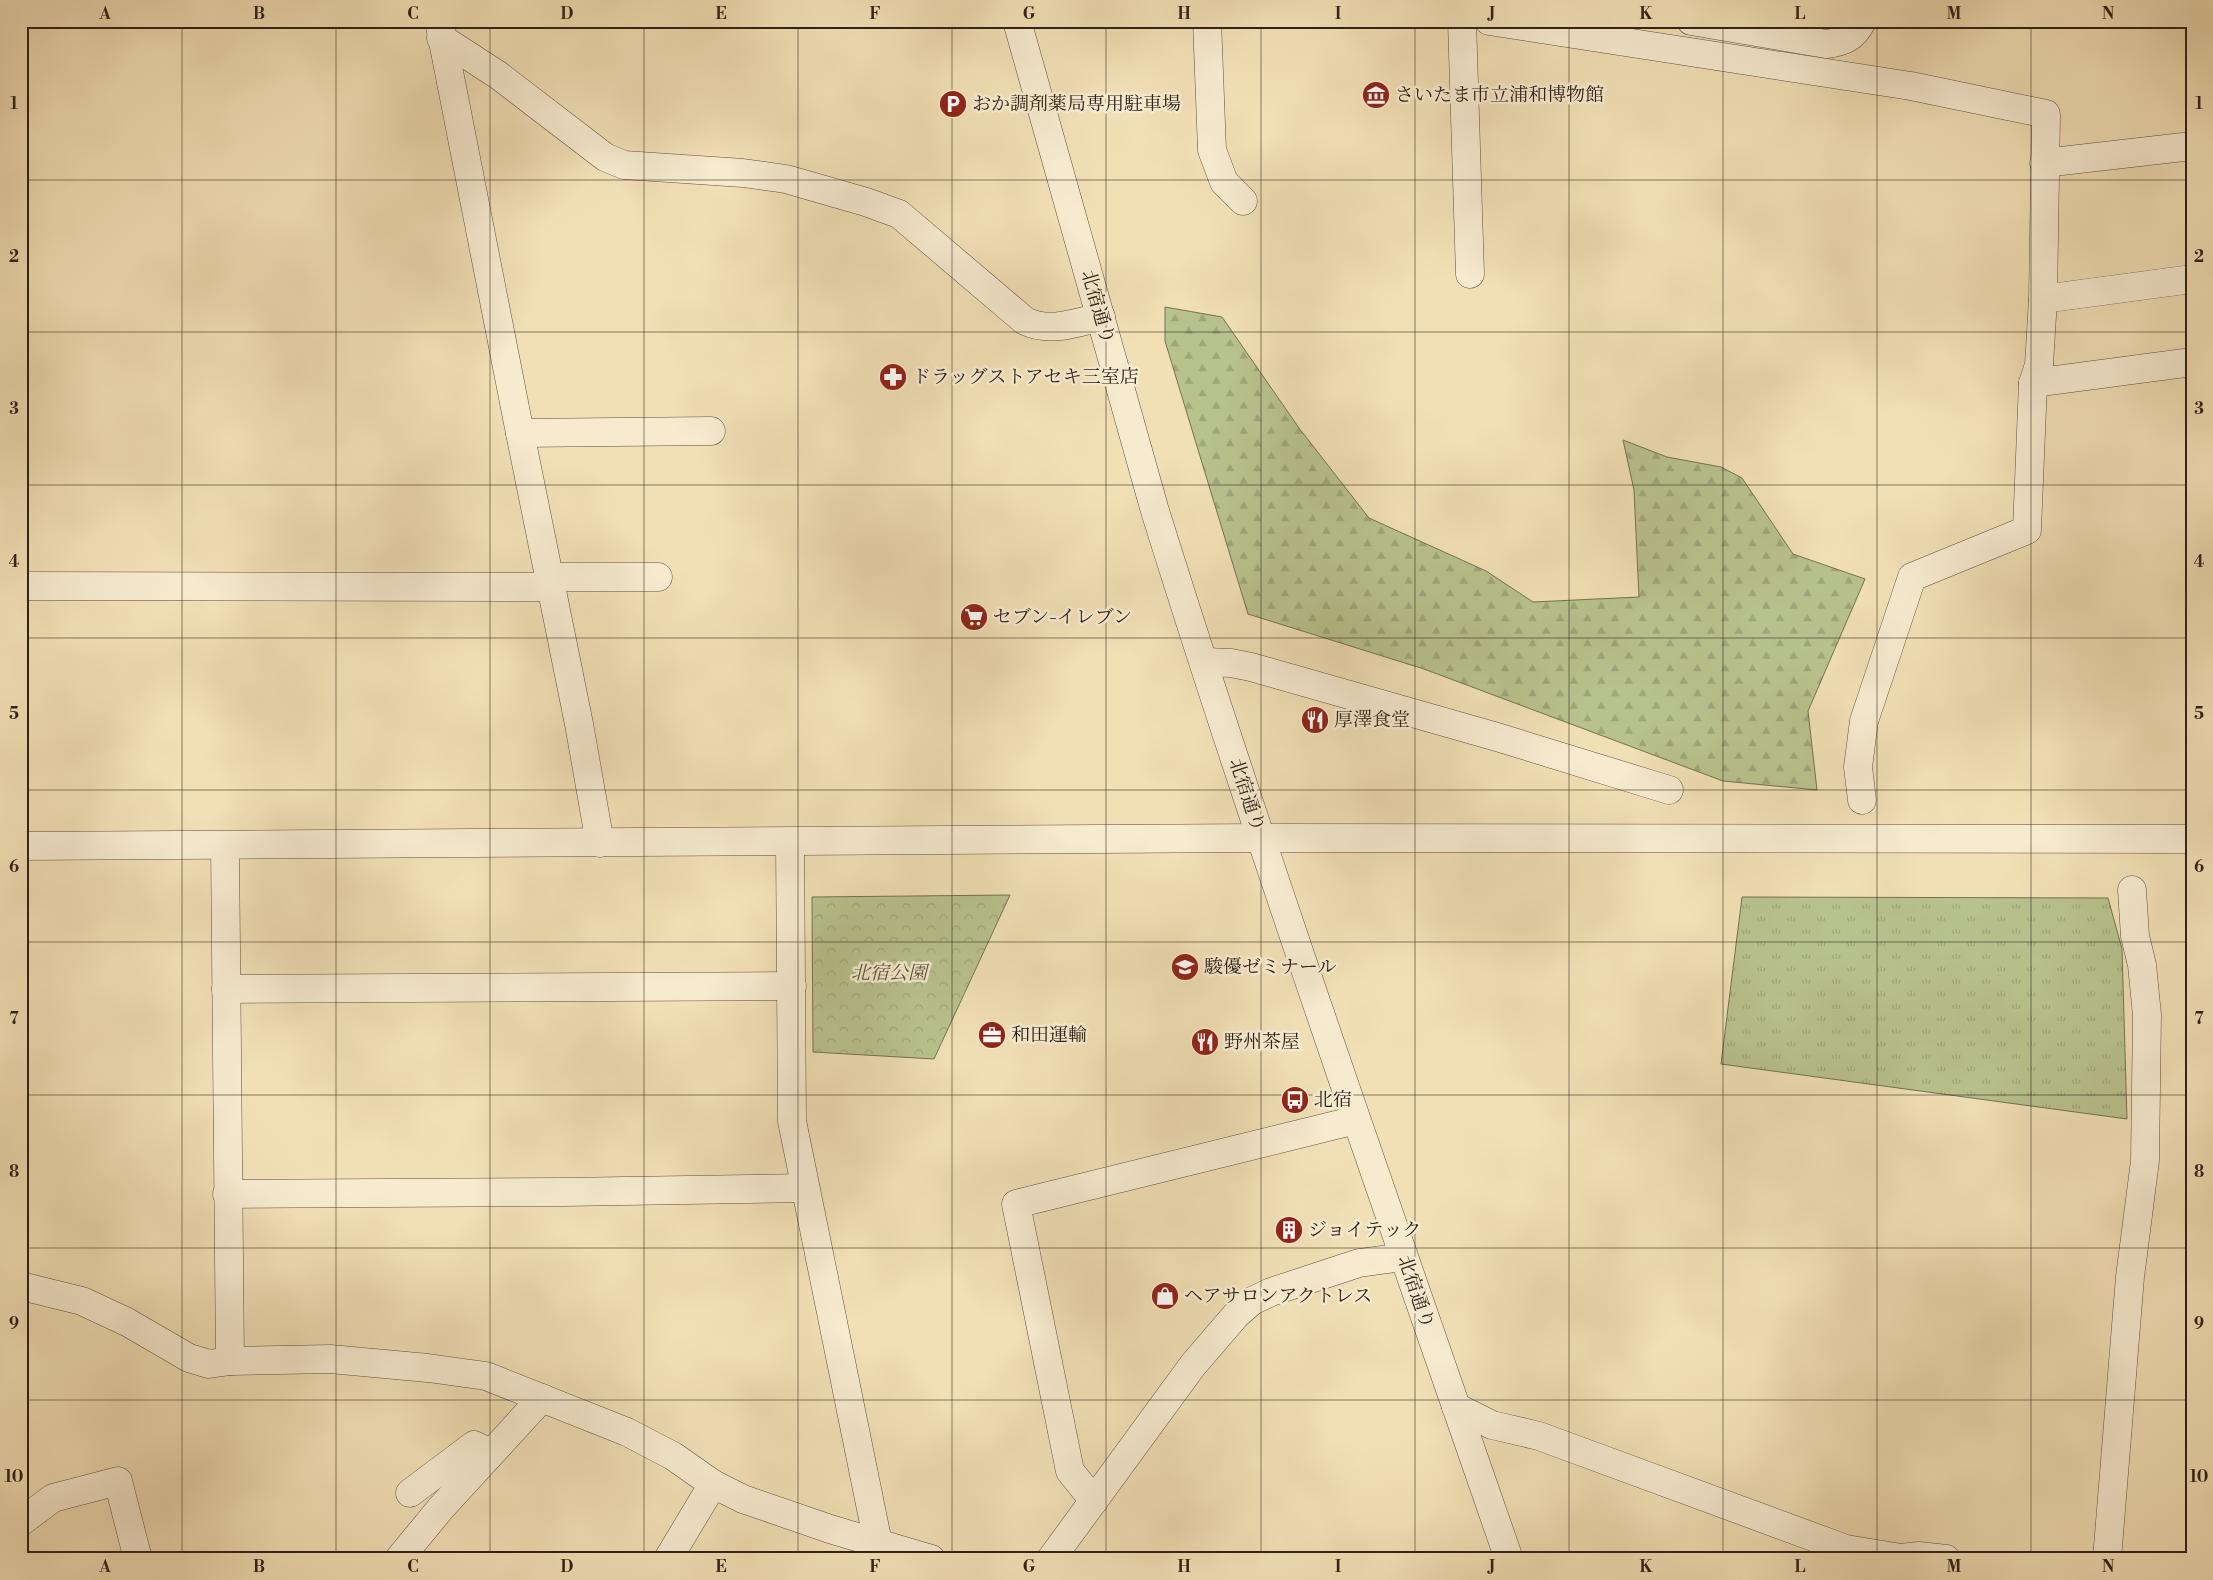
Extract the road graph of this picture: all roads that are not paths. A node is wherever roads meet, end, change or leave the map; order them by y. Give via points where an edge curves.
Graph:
1 (1017, 21) edge
2 (1207, 21) edge
3 (1462, 21) edge
4 (1489, 21) edge
5 (1691, 21) edge
6 (1862, 21) edge
7 (440, 30) edge
8 (2192, 146) edge
9 (2044, 163) junction
10 (1243, 201) dead end
11 (1470, 274) dead end
12 (2192, 279) edge
13 (2043, 300) junction
14 (1101, 317) junction
15 (2192, 362) edge
16 (2033, 383) junction
17 (710, 431) dead end
18 (520, 433) junction
19 (658, 577) dead end
20 (551, 582) junction
21 (21, 586) edge
22 (1204, 662) junction
23 (1669, 790) dead end
24 (1862, 800) dead end
25 (1260, 838) junction
26 (790, 842) junction
27 (600, 843) junction
28 (2188, 843) edge
29 (21, 846) edge
30 (225, 846) junction
31 (2132, 890) dead end
32 (792, 986) junction
33 (226, 989) junction
34 (1356, 1120) junction
35 (805, 1188) junction
36 (227, 1194) junction
37 (1403, 1257) junction
38 (21, 1286) edge
39 (230, 1361) junction
40 (542, 1398) junction
41 (1456, 1407) junction
42 (490, 1453) junction
43 (713, 1484) junction
44 (410, 1494) dead end
45 (1094, 1501) junction
46 (21, 1522) edge
47 (878, 1543) junction
48 (1845, 1554) edge
49 (138, 1559) edge
50 (399, 1559) edge
51 (668, 1559) edge
52 (931, 1559) edge
53 (1051, 1559) edge
54 (1509, 1559) edge
55 (1946, 1559) edge
56 (2107, 1559) edge

1 - 14 street, 北宿通り
2 - 10 street via 1212,150 1224,182
3 - 11 street
4 - 9 street via 1902,85 2046,114
5 - 6 street via 1826,44 1843,42 1855,34
7 - 14 street via 605,157 624,164 786,179 866,202 899,214 1025,322 1038,328 1059,327
7 - 18 street
8 - 9 street
9 - 13 street
12 - 13 street
13 - 16 street via 2039,365
14 - 22 street, 北宿通り via 1156,511
15 - 16 street
16 - 24 street via 2027,530 1912,577 1864,721 1858,767
17 - 18 street
18 - 20 street
19 - 20 street
20 - 21 street
20 - 27 street
22 - 23 street via 1251,666
22 - 25 street, 北宿通り
25 - 26 street
25 - 28 street
25 - 34 street, 北宿通り
26 - 27 street
26 - 32 street
27 - 30 street
29 - 30 street
30 - 33 street
31 - 56 street via 2135,936 2142,965 2147,1015 2145,1161 2130,1277
32 - 33 street
32 - 35 street via 792,1121
33 - 36 street
34 - 37 street, 北宿通り
34 - 45 street via 1016,1204 1070,1472
35 - 36 street
35 - 47 street
36 - 39 street
37 - 41 street, 北宿通り
37 - 45 street via 1359,1263 1252,1301 1193,1366
38 - 39 street via 91,1305 189,1358 209,1364
39 - 40 street via 330,1359 428,1368 486,1376
40 - 42 street
40 - 43 street via 626,1432 673,1456
41 - 48 street via 1492,1425 1539,1436
41 - 54 street, 北宿通り
42 - 44 street via 474,1445
42 - 50 street
43 - 47 street via 768,1508
43 - 51 street
45 - 53 street
46 - 49 street via 53,1498 118,1481
47 - 52 street
48 - 55 street

